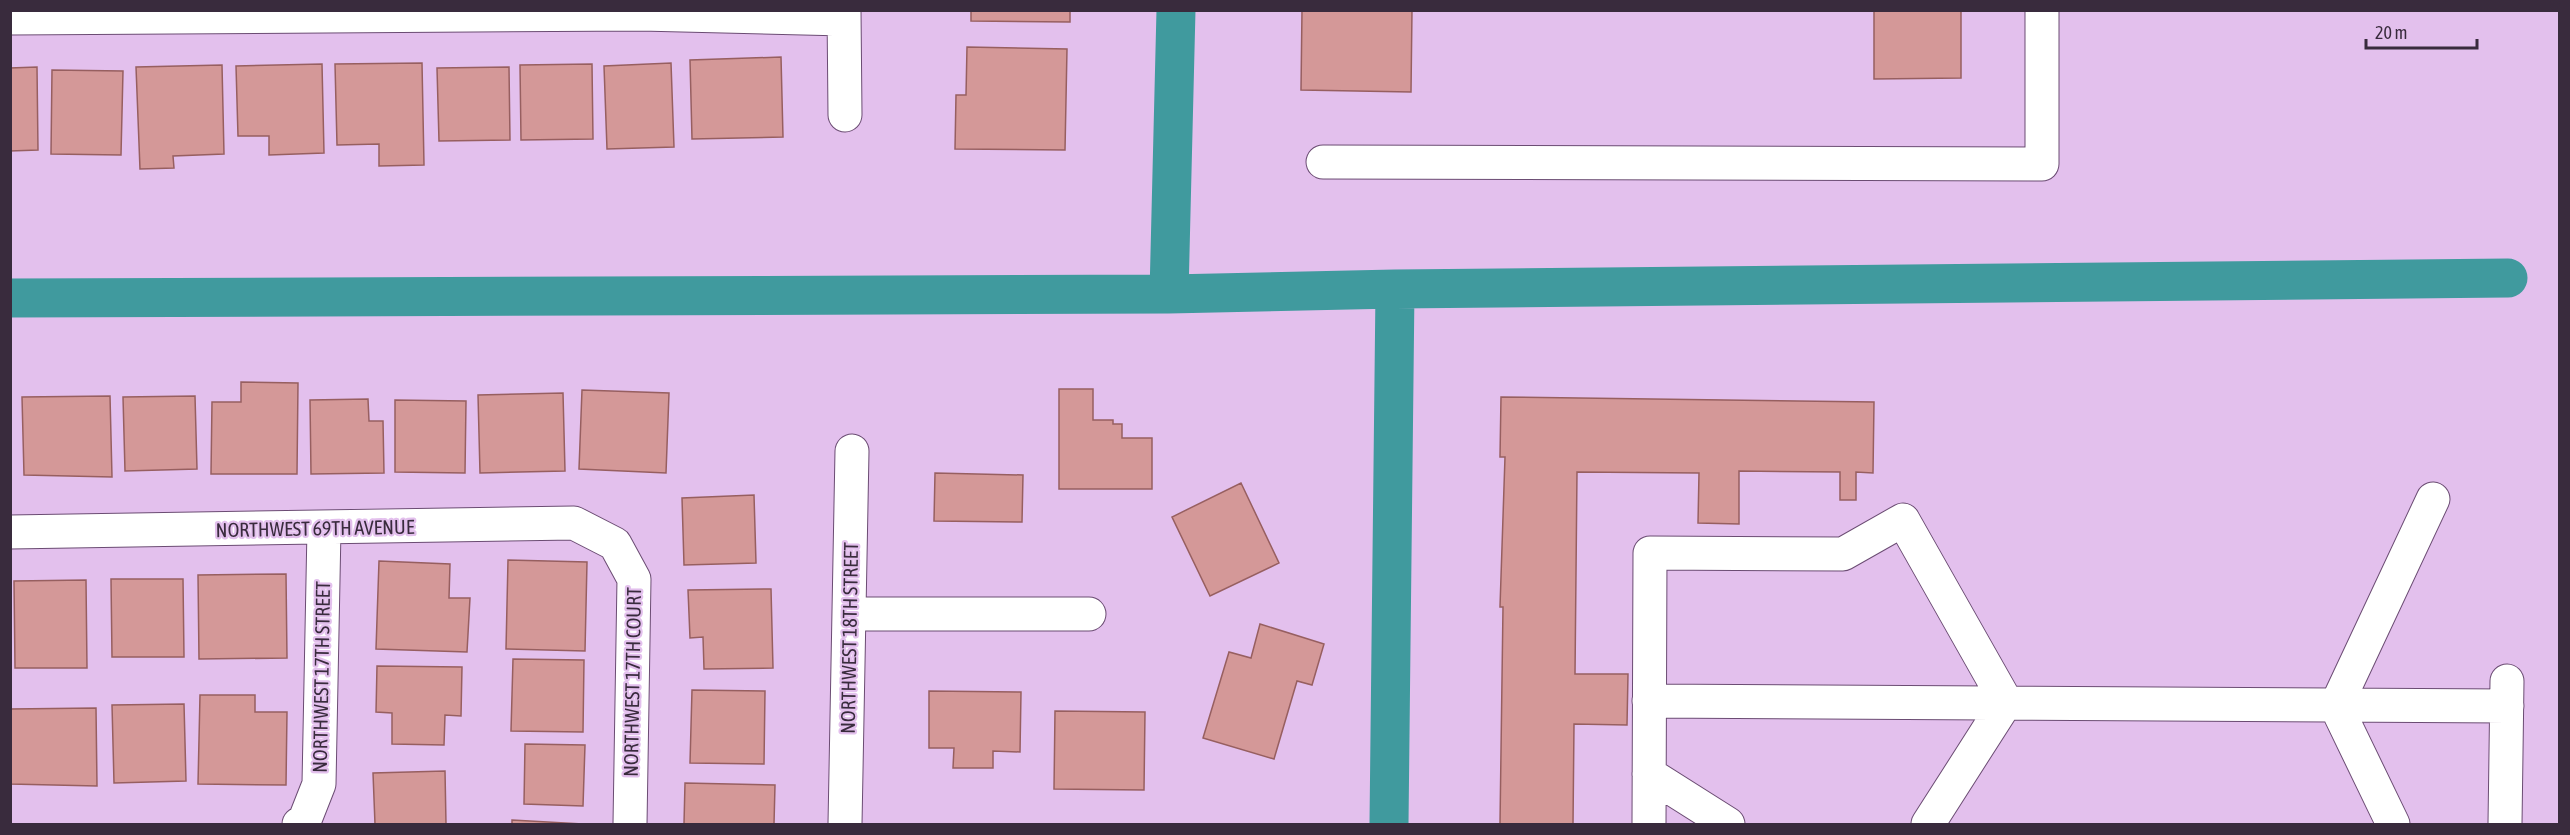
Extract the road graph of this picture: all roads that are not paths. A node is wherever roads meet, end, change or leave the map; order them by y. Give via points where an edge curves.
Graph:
1 (2042, 10) edge
2 (329, 12) edge
3 (641, 12) edge
4 (21, 15) edge
5 (844, 15) edge
6 (845, 115) dead end
7 (1323, 162) dead end
8 (852, 451) dead end
9 (2433, 499) dead end
10 (324, 529) junction
11 (10, 532) edge
12 (615, 544) joint
13 (849, 614) junction
14 (1089, 614) dead end
15 (1649, 701) junction
16 (2006, 702) junction
17 (2336, 706) junction
18 (1649, 774) junction
19 (302, 823) edge
20 (630, 825) edge
21 (845, 825) edge
22 (1649, 825) edge
23 (1728, 825) edge
24 (1928, 825) edge
25 (2393, 825) edge
26 (2505, 825) edge

1 - 7 street via 2042,164
2 - 3 street
2 - 4 street
3 - 5 street
5 - 6 street
8 - 13 street, NORTHWEST 18TH STREET
9 - 17 street
10 - 11 street, NORTHWEST 69TH AVENUE
10 - 12 street, NORTHWEST 69TH AVENUE via 574,524
10 - 19 street, NORTHWEST 17TH STREET via 319,784
12 - 20 street, NORTHWEST 17TH COURT via 634,579
13 - 14 street
13 - 21 street, NORTHWEST 18TH STREET
15 - 16 street
15 - 16 street via 1650,553 1843,554 1903,520
15 - 18 street
16 - 17 street
16 - 24 street
17 - 25 street
17 - 26 street via 2507,694
18 - 22 street
18 - 23 street

